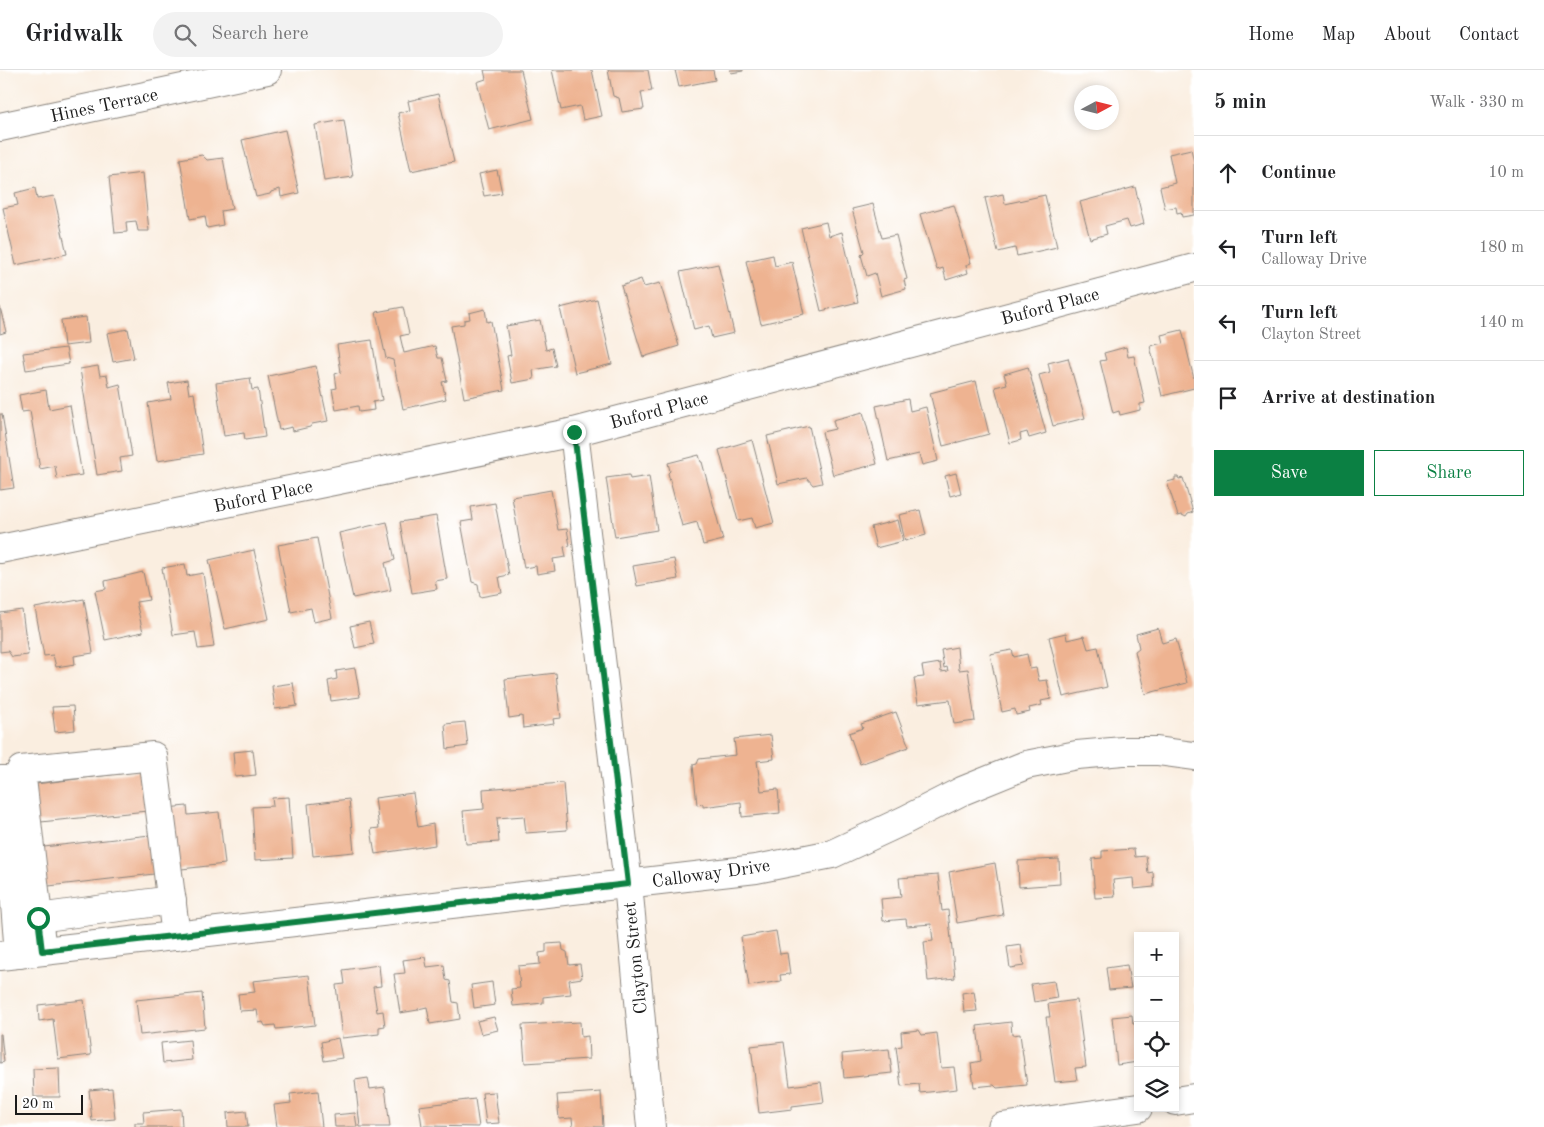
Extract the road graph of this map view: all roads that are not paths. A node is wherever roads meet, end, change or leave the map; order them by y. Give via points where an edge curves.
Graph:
1 (267, 70) edge
2 (0, 127) edge
3 (1194, 268) edge
4 (574, 432) junction
5 (0, 549) edge
6 (1194, 756) edge
7 (0, 780) edge
8 (628, 884) junction
9 (172, 900) junction
10 (18, 917) edge
11 (176, 936) junction
12 (21, 954) edge
13 (1194, 1098) edge
14 (1179, 1100) edge
15 (1134, 1109) edge
16 (652, 1127) edge
17 (1002, 1127) edge

1 - 2 street, Hines Terrace
3 - 4 street, Buford Place
4 - 5 street, Buford Place
4 - 8 street, Clayton Street
6 - 8 street, Calloway Drive via 1123,751 1077,755 1026,766 962,791 832,854 756,869
7 - 10 street via 5,780
8 - 11 street, Calloway Drive
8 - 16 street, Clayton Street
9 - 10 street
9 - 10 street via 153,756 21,770
9 - 11 street
10 - 12 street
11 - 12 street, Calloway Drive
13 - 14 street
15 - 17 street

